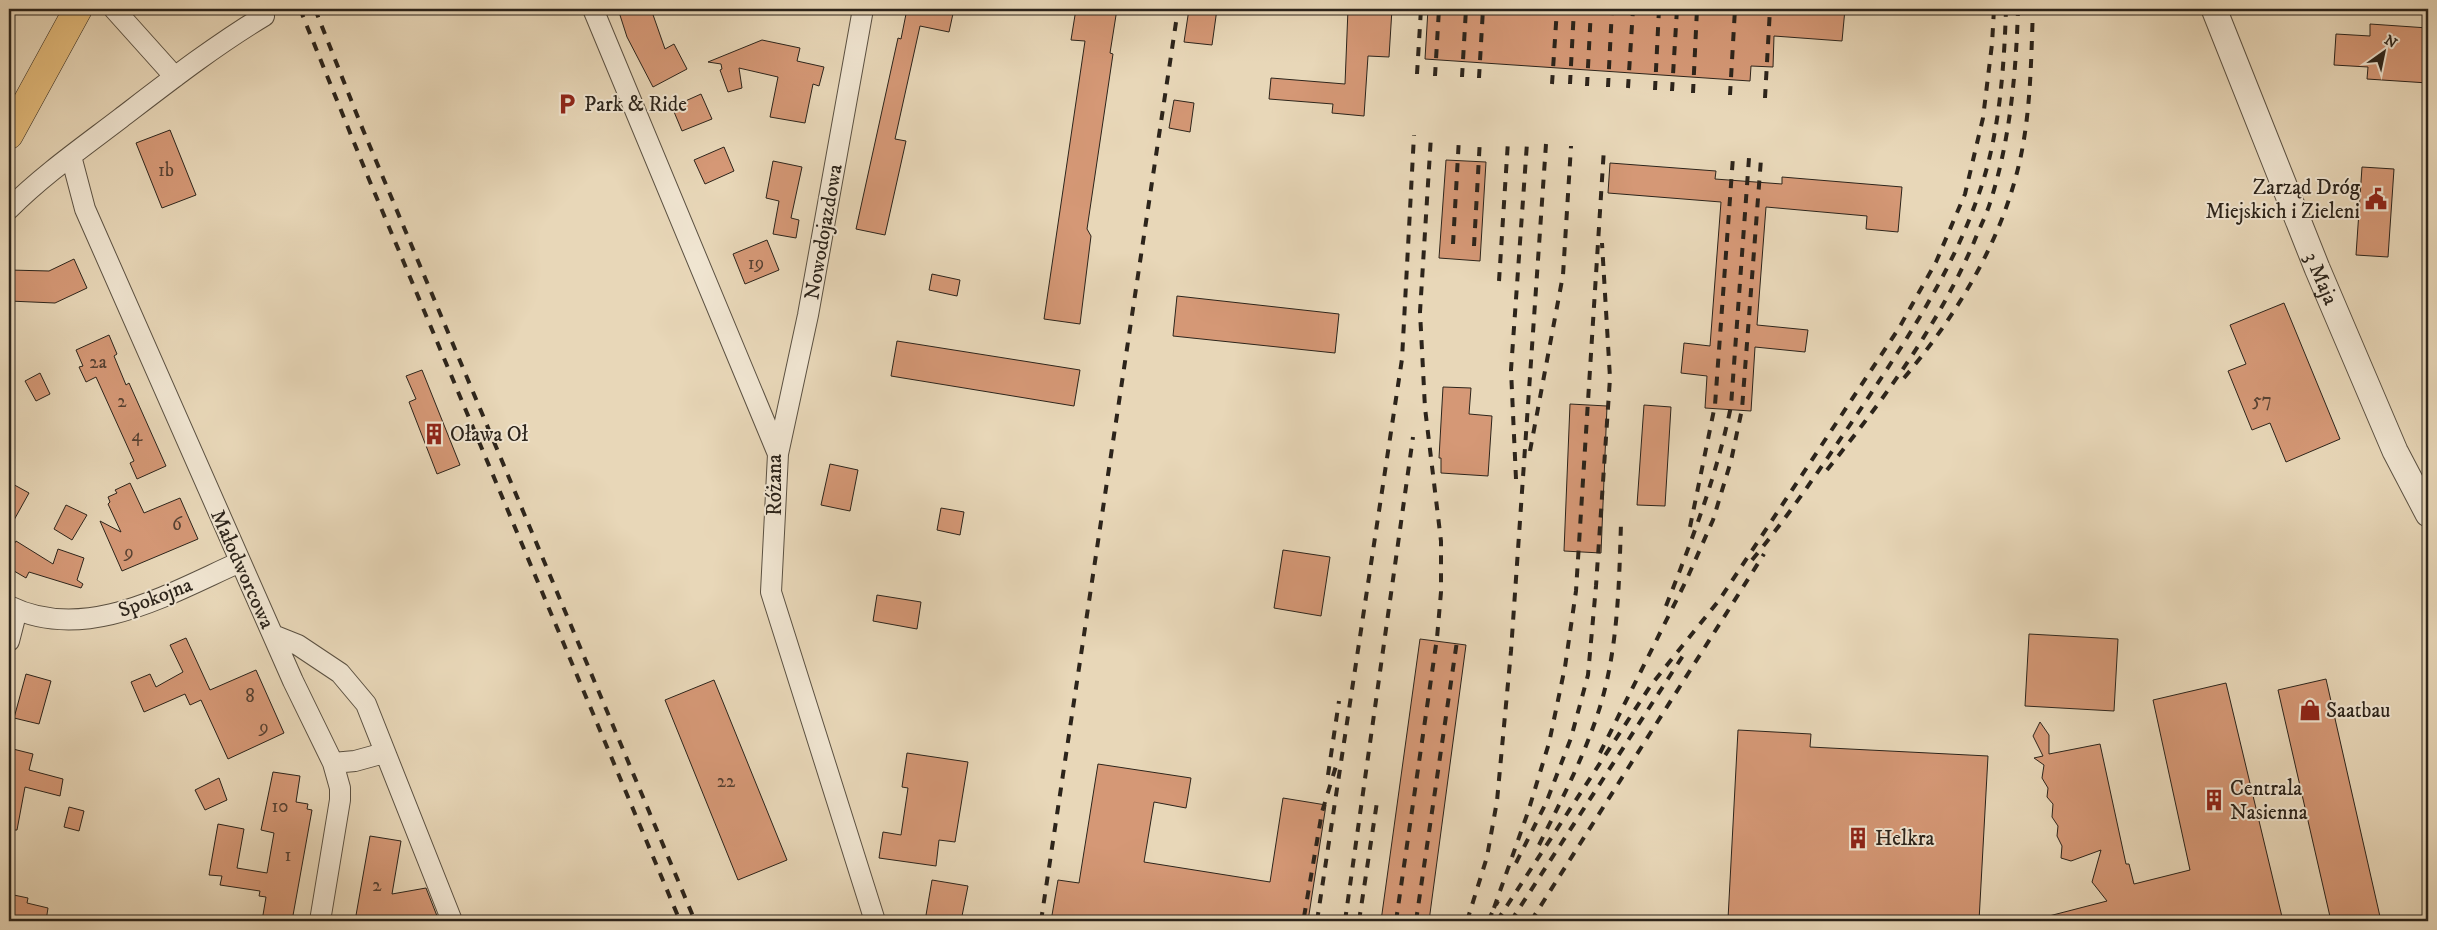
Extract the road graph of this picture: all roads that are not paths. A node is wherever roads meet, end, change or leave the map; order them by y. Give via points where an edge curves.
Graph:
1 (78, 9) edge
2 (114, 9) edge
3 (593, 9) edge
4 (863, 9) edge
5 (2214, 9) edge
6 (264, 16) dead end
7 (175, 77) junction
8 (9, 135) edge
9 (71, 156) junction
10 (9, 209) edge
11 (778, 454) junction
12 (2428, 514) edge
13 (240, 562) junction
14 (13, 608) edge
15 (273, 635) junction
16 (9, 641) edge
17 (384, 753) junction
18 (333, 763) junction
19 (320, 921) edge
20 (452, 921) edge
21 (875, 921) edge

1 - 8 main road
2 - 7 street
3 - 11 street, Różana
4 - 11 street, Nowodojazdowa via 808,315
5 - 12 street, 3 Maja via 2317,268 2395,451
6 - 7 street
7 - 9 street
9 - 10 street
9 - 13 street, Małodworcowa via 85,209
11 - 21 street, Różana via 771,592
13 - 14 street, Spokojna via 131,610 94,618 57,619
13 - 15 street, Małodworcowa
14 - 16 street
15 - 17 street via 298,645 340,673 366,704
15 - 18 street, Małodworcowa
17 - 18 street
17 - 20 street
18 - 19 street, Małodworcowa via 340,800

